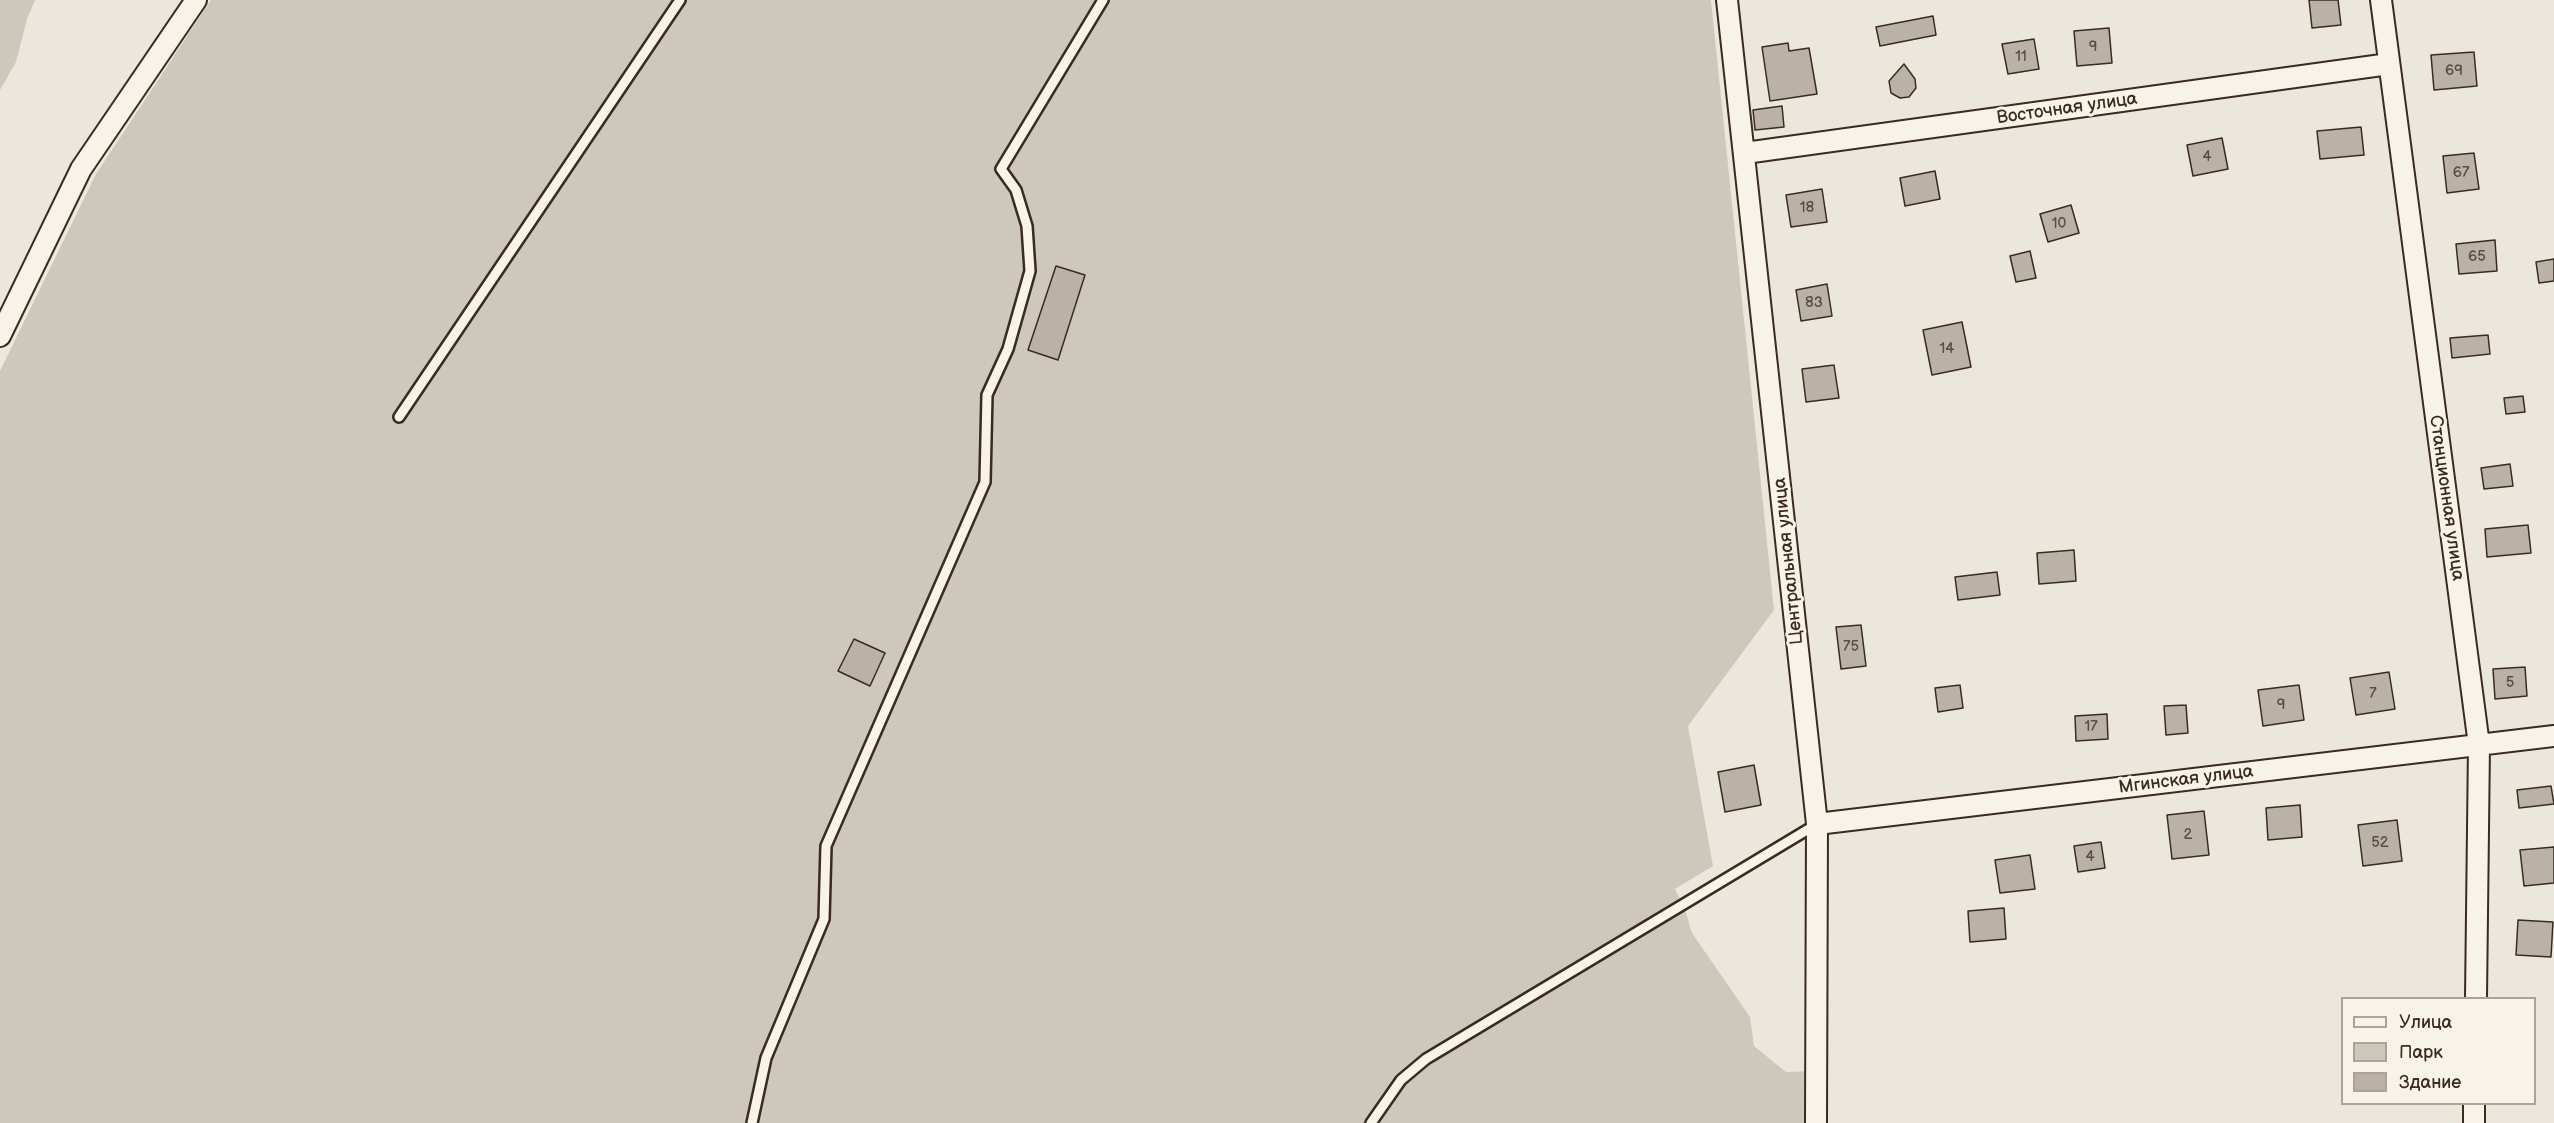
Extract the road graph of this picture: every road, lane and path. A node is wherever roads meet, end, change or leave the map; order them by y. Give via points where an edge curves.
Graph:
1 (195, 0) edge
2 (680, 0) edge
3 (1103, 0) edge
4 (1727, 0) edge
5 (2381, 0) edge
6 (2389, 64) junction
7 (1745, 153) junction
8 (0, 336) edge
9 (399, 417) dead end
10 (2554, 736) edge
11 (2479, 746) junction
12 (1817, 824) junction
13 (2476, 997) edge
14 (2475, 1105) edge
15 (752, 1123) edge
16 (1371, 1123) edge
17 (1816, 1123) edge
18 (2474, 1123) edge

1 - 8 street via 81,169
2 - 9 lane
3 - 15 lane via 1001,169 1016,190 1027,226 1030,271 1008,349 987,395 985,482 826,846 824,919 766,1058
4 - 7 street, Центральная улица
5 - 6 street, Станционная улица
6 - 7 street, Восточная улица
6 - 11 street, Станционная улица
7 - 12 street, Центральная улица
10 - 11 street, Мгинская улица
11 - 12 street, Мгинская улица
11 - 13 street, Станционная улица
12 - 16 lane via 1426,1059 1401,1080
12 - 17 street, Центральная улица
14 - 18 street

